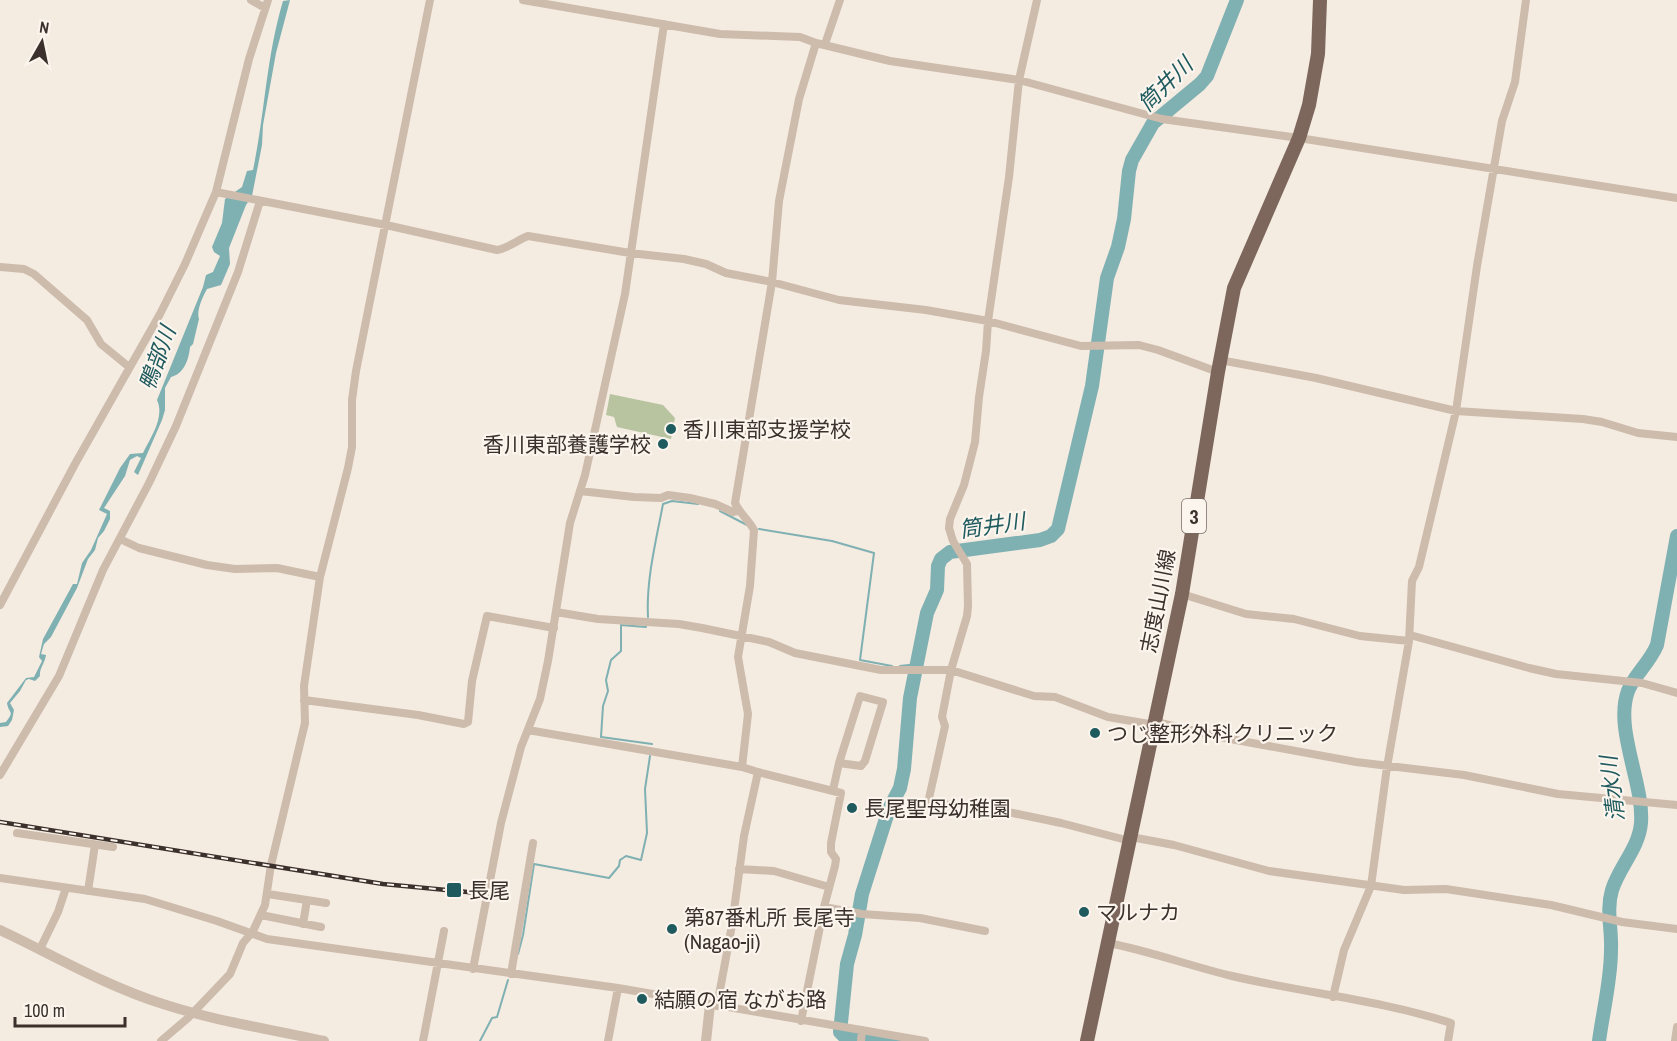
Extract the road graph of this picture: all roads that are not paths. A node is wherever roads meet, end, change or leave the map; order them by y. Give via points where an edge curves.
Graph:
1 (251, 0) edge
2 (430, 0) edge
3 (523, 0) edge
4 (840, 0) edge
5 (1037, 0) edge
6 (1320, 0) edge
7 (1526, 0) edge
8 (267, 4) edge
9 (664, 24) junction
10 (820, 44) junction
11 (1019, 80) junction
12 (1299, 138) junction
13 (1494, 168) junction
14 (219, 193) junction
15 (1677, 198) edge
16 (258, 201) junction
17 (386, 225) junction
18 (630, 253) junction
19 (0, 267) edge
20 (772, 282) junction
21 (988, 321) junction
22 (1219, 366) junction
23 (129, 367) junction
24 (1456, 411) junction
25 (1677, 437) edge
26 (580, 491) junction
27 (738, 511) junction
28 (120, 539) junction
29 (320, 577) junction
30 (1182, 594) junction
31 (0, 605) edge
32 (556, 612) junction
33 (554, 628) junction
34 (741, 636) junction
35 (1410, 638) junction
36 (951, 670) junction
37 (1677, 693) edge
38 (304, 700) junction
39 (1156, 724) junction
40 (528, 730) junction
41 (839, 763) junction
42 (742, 767) junction
43 (1387, 767) junction
44 (758, 772) junction
45 (0, 775) edge
46 (833, 790) junction
47 (1677, 805) edge
48 (17, 832) dead end
49 (1130, 839) junction
50 (533, 843) dead end
51 (95, 845) junction
52 (113, 847) dead end
53 (739, 869) junction
54 (0, 878) edge
55 (1371, 886) junction
56 (829, 887) junction
57 (66, 888) junction
58 (88, 891) junction
59 (268, 894) junction
60 (307, 900) junction
61 (326, 903) dead end
62 (824, 907) junction
63 (261, 915) junction
64 (303, 924) junction
65 (321, 927) dead end
66 (1677, 929) edge
67 (0, 930) edge
68 (444, 931) dead end
69 (985, 932) dead end
70 (250, 934) junction
71 (1108, 943) junction
72 (40, 949) junction
73 (438, 963) junction
74 (473, 969) junction
75 (511, 974) junction
76 (618, 988) junction
77 (1333, 997) junction
78 (714, 1006) junction
79 (192, 1013) junction
80 (801, 1021) junction
81 (1677, 1027) edge
82 (861, 1035) edge
83 (921, 1040) edge
84 (162, 1041) edge
85 (324, 1041) edge
86 (423, 1041) edge
87 (608, 1041) edge
88 (706, 1041) edge
89 (1087, 1041) edge
90 (1448, 1041) edge
91 (1675, 1041) edge

1 - 8 street
2 - 17 street
3 - 9 street
4 - 10 street
5 - 11 street
6 - 12 main road, 志度山川線 / 3 via 1315,78
7 - 13 street via 1515,82 1502,121
8 - 14 street via 249,59
9 - 10 street via 720,34 800,37
9 - 18 street
10 - 11 street via 917,66
10 - 20 street via 799,99 779,201
11 - 12 street via 1158,118
11 - 21 street via 1010,177
12 - 13 street
12 - 22 main road, 志度山川線 / 3 via 1234,288
13 - 15 street
13 - 24 street
14 - 16 street
14 - 23 street via 160,314
16 - 17 street
16 - 28 street via 238,272 176,426
17 - 18 street via 497,250 528,236
17 - 29 street via 353,390 352,447
18 - 20 street via 684,259
18 - 26 street via 616,337
19 - 23 street via 34,274 87,320 101,344
20 - 21 street via 839,300
20 - 27 street via 738,482
21 - 22 street via 1081,346 1139,345
21 - 36 street via 975,442 949,528 968,572 967,616
22 - 24 street via 1305,376
22 - 30 main road, 志度山川線 / 3
23 - 31 street
24 - 25 street via 1583,419 1638,433
24 - 35 street via 1419,567 1412,581
26 - 27 street via 634,497 668,495
26 - 32 street via 570,523
27 - 34 street via 754,530
28 - 29 street via 139,548 207,565 277,568
28 - 45 street via 98,581 59,676
29 - 38 street
30 - 35 street via 1246,614 1294,619 1360,636
30 - 39 main road, 志度山川線 / 3
32 - 33 street
32 - 34 street via 679,624
33 - 38 street via 487,616 472,681 468,722 464,724
33 - 40 street via 540,699
34 - 36 street via 795,653 896,671
34 - 42 street via 738,669 748,714
35 - 37 street via 1556,674 1642,683
35 - 43 street
36 - 39 street via 1034,696 1055,697 1108,717
36 - 49 street via 942,717 945,726 928,803 989,808
38 - 59 street via 305,723 271,865
39 - 43 street
39 - 49 main road, 志度山川線 / 3
40 - 42 street
40 - 74 street via 501,823
41 - 41 street via 861,766 865,761 883,702 860,696
41 - 46 street
42 - 44 street
43 - 47 street via 1464,775 1558,794
43 - 55 street
44 - 46 street
44 - 53 street
46 - 56 street via 841,793 831,843 836,860
48 - 51 street
49 - 55 street via 1174,845 1269,871
49 - 71 main road, 志度山川線 / 3
50 - 75 street
51 - 52 street
51 - 58 street
53 - 56 street via 774,871
53 - 78 street via 732,925
54 - 57 street
55 - 66 street via 1446,889
55 - 77 street via 1344,950
56 - 62 street
57 - 58 street
57 - 72 street
58 - 70 street via 145,899
59 - 60 street
59 - 63 street
60 - 61 street
60 - 64 street
62 - 69 street via 858,914 920,918
62 - 80 street
63 - 64 street
63 - 70 street
64 - 65 street
67 - 72 street
68 - 73 street
70 - 73 street
70 - 79 street via 230,974
71 - 77 street via 1230,976
71 - 89 main road, 志度山川線 / 3
72 - 79 street via 121,988
73 - 74 street
73 - 86 street
74 - 75 street
75 - 76 street
76 - 78 street
76 - 87 street
77 - 90 street via 1416,1012 1451,1023
78 - 80 street
78 - 88 street
79 - 84 street
79 - 85 street
80 - 82 street via 844,1026
81 - 91 street
82 - 83 street

